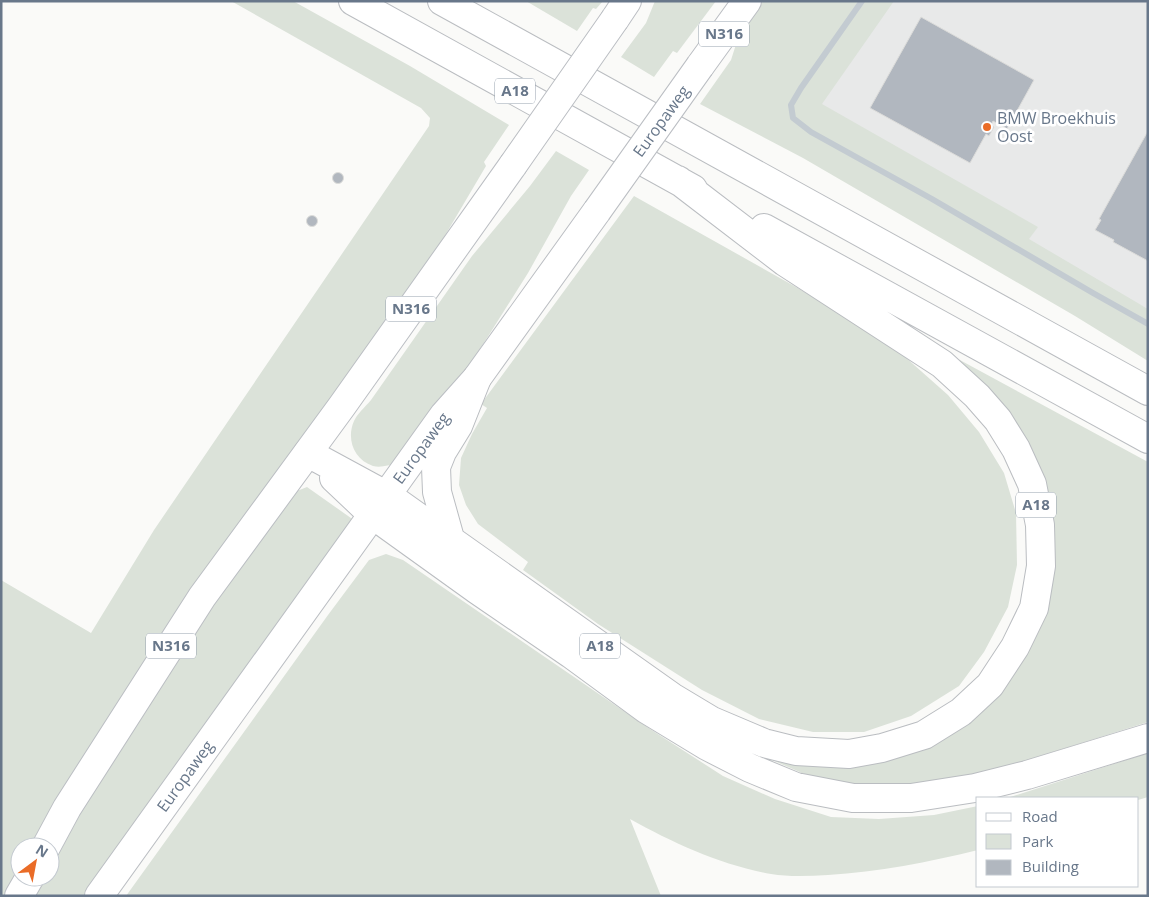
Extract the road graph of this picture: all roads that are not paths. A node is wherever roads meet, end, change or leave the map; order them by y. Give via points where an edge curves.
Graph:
1 (353, 1) edge
2 (442, 1) edge
3 (465, 1) edge
4 (747, 1) edge
5 (621, 10) edge
6 (546, 58) junction
7 (678, 180) junction
8 (477, 378) junction
9 (1148, 391) edge
10 (1148, 439) edge
11 (308, 453) junction
12 (380, 505) junction
13 (451, 542) junction
14 (1148, 738) edge
15 (51, 837) edge
16 (99, 896) edge

1 - 7 main road, A18
2 - 6 main road, A18
3 - 6 main road, A18
4 - 8 main road, Europaweg / N316, bridge
5 - 11 main road, N316, bridge
6 - 9 main road, A18
7 - 10 main road, A18
7 - 13 main road, A18 via 785,262 942,364 998,420 1016,448 1032,484 1040,525 1041,566 1034,608 1015,647 990,685 961,712 924,735 849,754 796,751 712,721 672,697
8 - 12 main road, Europaweg / N316 via 444,414
8 - 13 main road via 458,426 436,467 437,492
11 - 12 main road, A18
11 - 15 main road, N316 via 202,598
12 - 13 main road, A18
12 - 14 main road, A18 via 476,589 646,709 707,746 796,787 853,798 910,798 993,784
12 - 16 main road, Europaweg / N316

